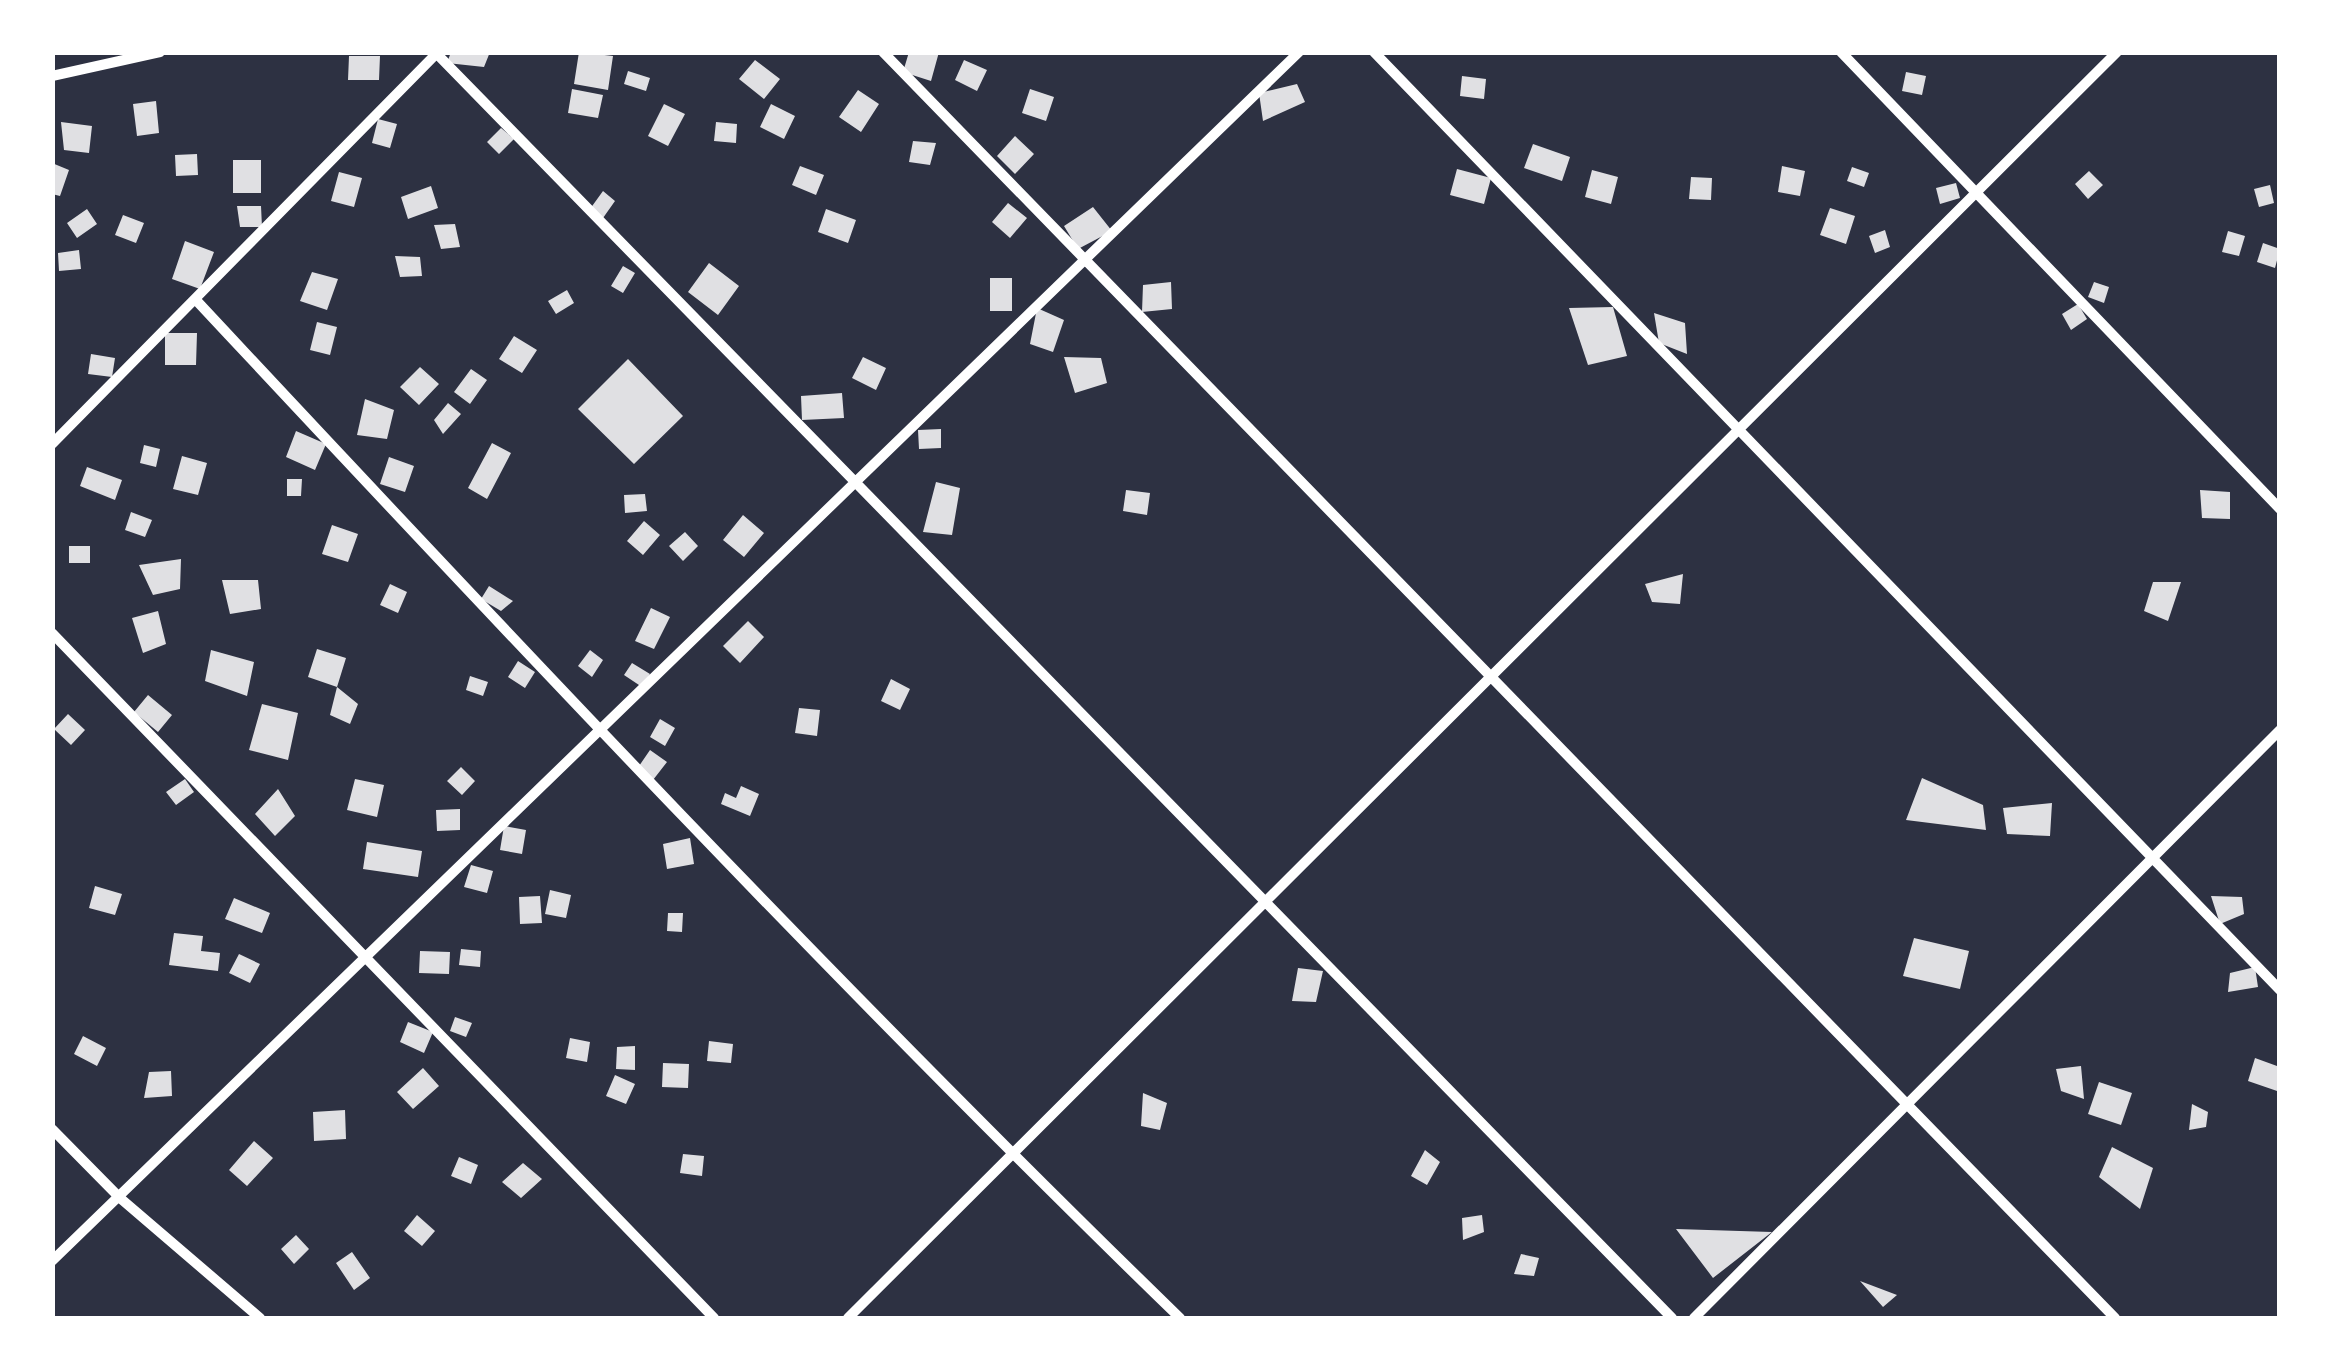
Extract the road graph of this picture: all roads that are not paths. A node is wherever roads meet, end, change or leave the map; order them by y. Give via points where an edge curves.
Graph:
1 (160, 52) edge
2 (883, 52) edge
3 (1299, 52) edge
4 (1374, 52) edge
5 (1841, 52) edge
6 (2117, 52) edge
7 (436, 53) edge
8 (52, 76) edge
9 (1976, 193) junction
10 (1085, 260) junction
11 (195, 299) junction
12 (1738, 430) junction
13 (52, 444) edge
14 (855, 483) junction
15 (2280, 508) edge
16 (52, 633) edge
17 (1491, 678) junction
18 (2280, 730) edge
19 (599, 732) junction
20 (2152, 858) junction
21 (1266, 902) junction
22 (365, 959) junction
23 (2280, 990) edge
24 (1907, 1104) junction
25 (52, 1129) edge
26 (1012, 1156) junction
27 (120, 1198) junction
28 (52, 1261) edge
29 (260, 1318) edge
30 (714, 1318) edge
31 (848, 1318) edge
32 (1180, 1318) edge
33 (1672, 1318) edge
34 (1694, 1318) edge
35 (2115, 1318) edge

1 - 8 street
2 - 10 street
3 - 10 street
4 - 12 street
5 - 9 street
6 - 9 street
7 - 11 street
7 - 14 street
9 - 12 street
9 - 15 street
10 - 14 street
10 - 17 street
11 - 13 street
11 - 19 street
12 - 17 street
12 - 20 street
14 - 19 street
14 - 21 street
16 - 22 street
17 - 21 street
17 - 24 street
18 - 20 street
19 - 22 street
19 - 26 street
20 - 23 street
20 - 24 street
21 - 26 street
21 - 33 street
22 - 27 street
22 - 30 street
24 - 34 street
24 - 35 street
25 - 27 street
26 - 31 street
26 - 32 street
27 - 28 street
27 - 29 street

